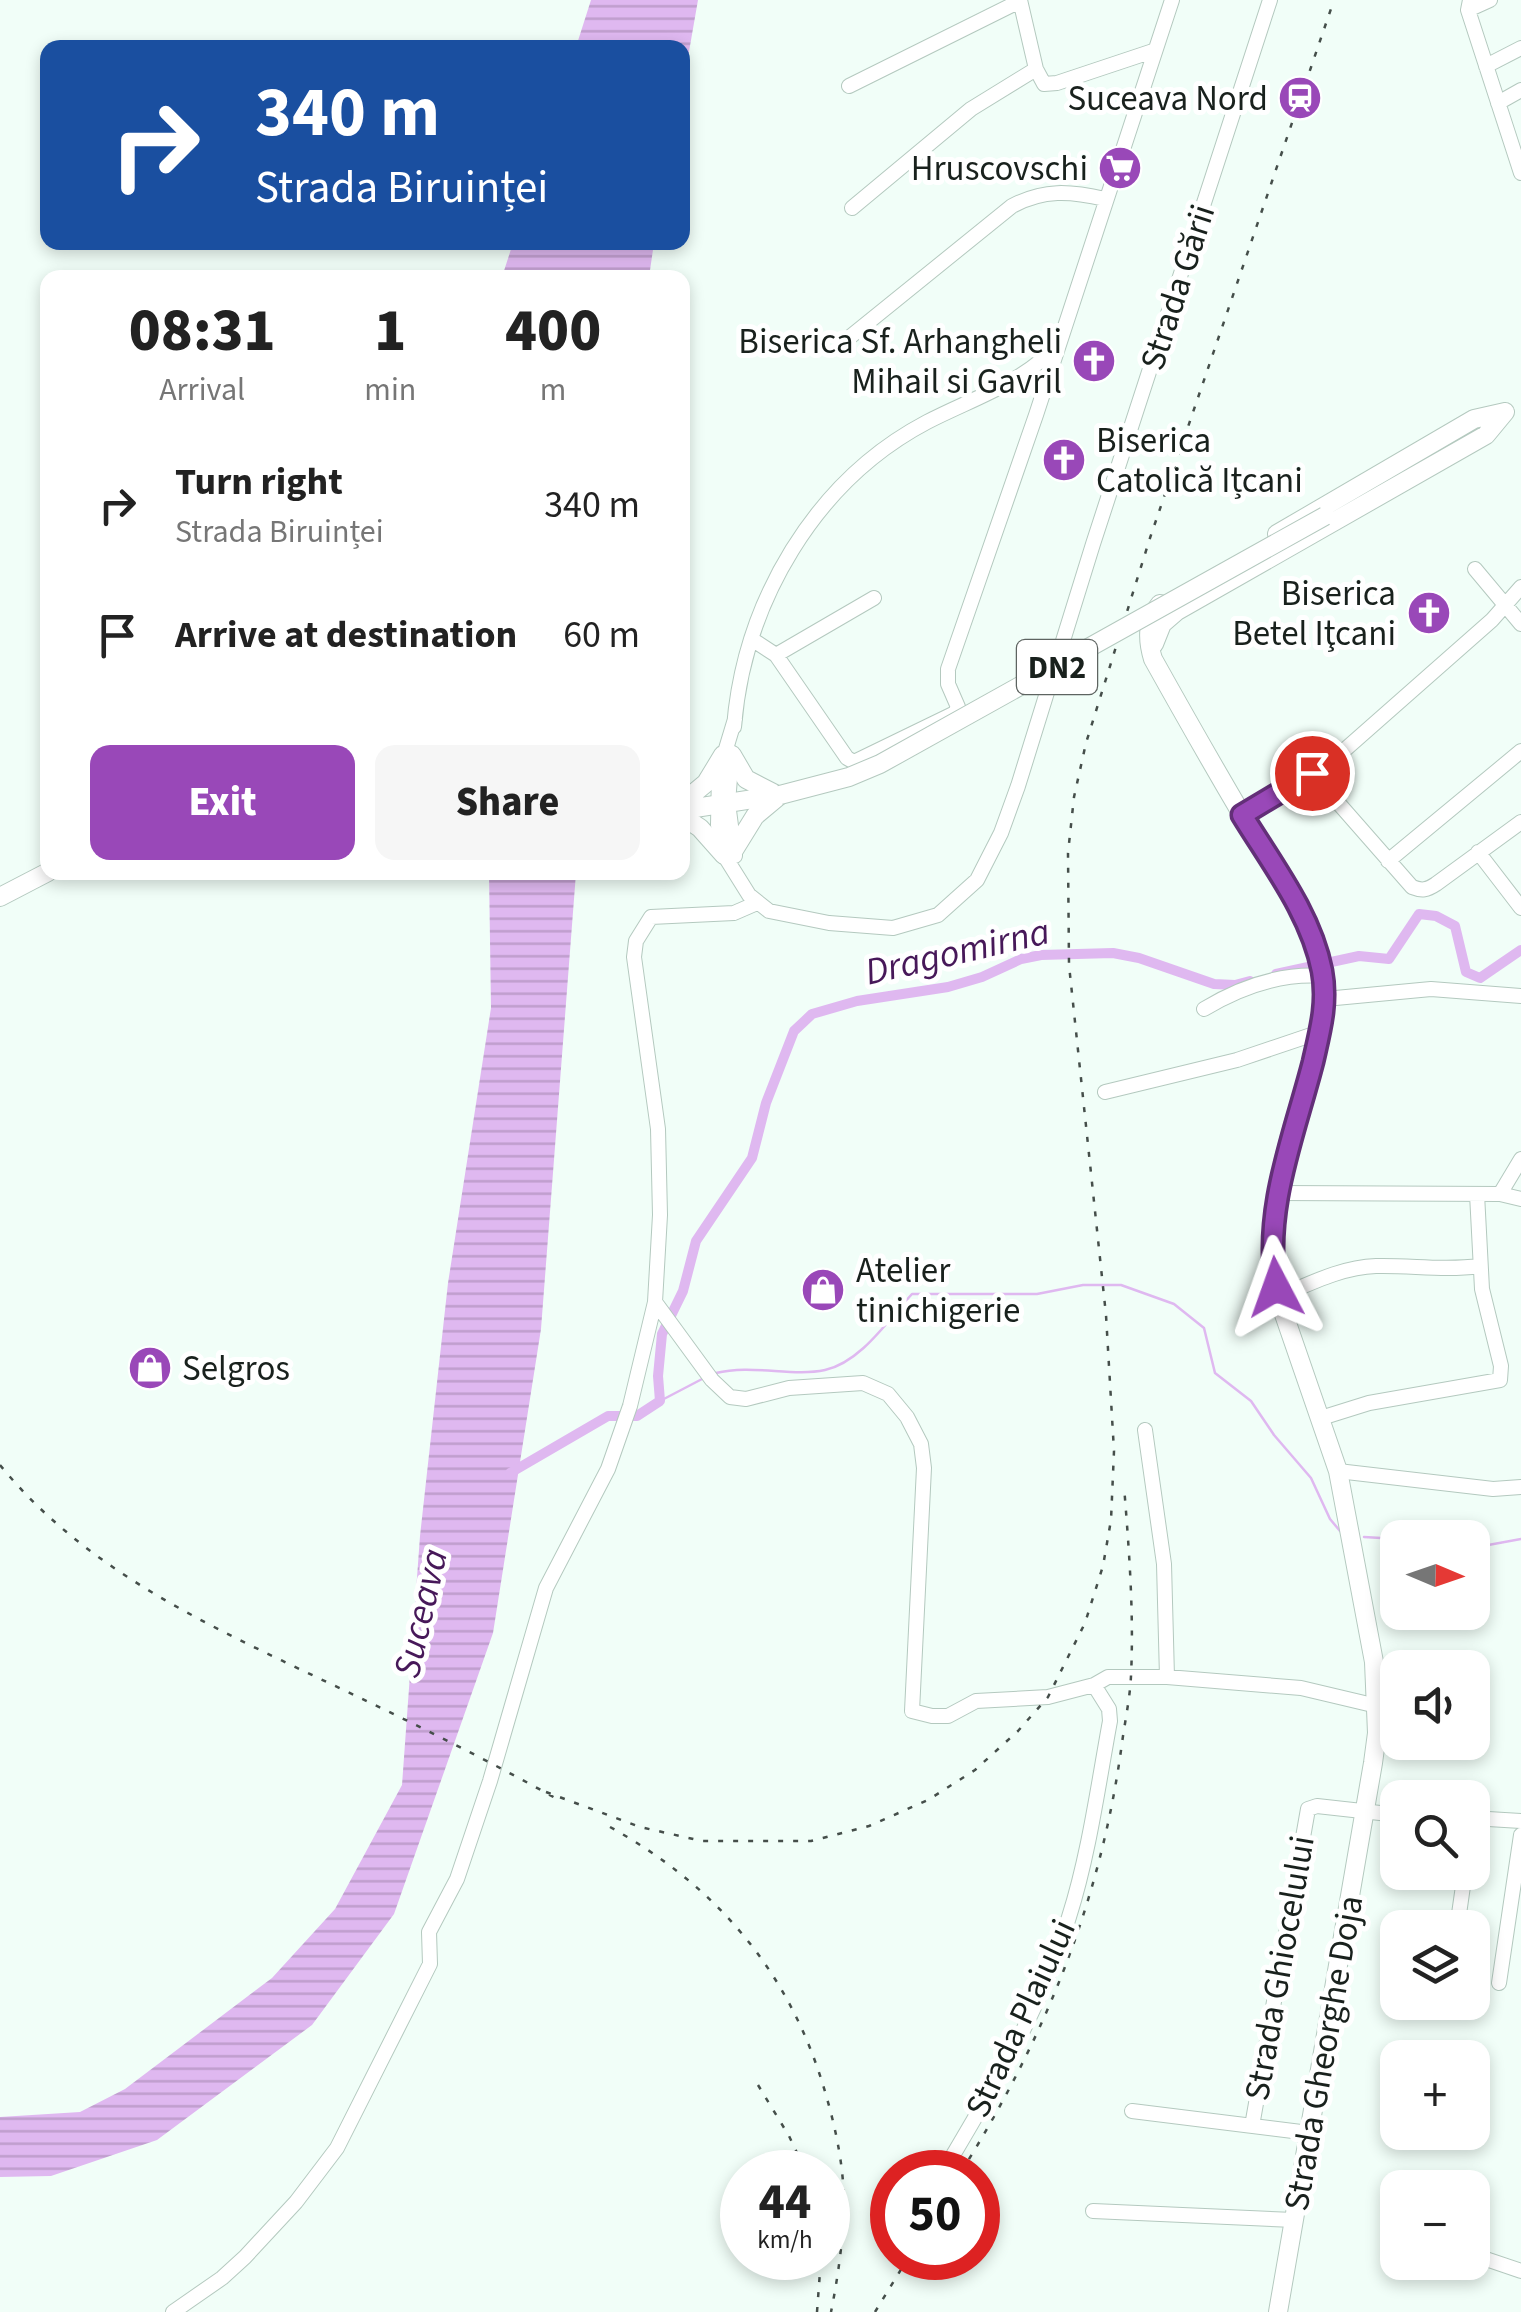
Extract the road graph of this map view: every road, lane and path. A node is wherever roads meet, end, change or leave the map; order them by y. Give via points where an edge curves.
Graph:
1 (1020, 0) edge
2 (1172, 0) edge
3 (1270, 0) edge
4 (1490, 0) edge
5 (1469, 5) edge
6 (1521, 48) edge
7 (1153, 51) junction
8 (1486, 66) junction
9 (1036, 69) junction
10 (850, 86) dead end
11 (1521, 90) edge
12 (1498, 103) junction
13 (1521, 173) edge
14 (1104, 199) junction
15 (852, 208) dead end
16 (850, 337) dead end
17 (1061, 340) junction
18 (1513, 408) edge
19 (1475, 569) dead end
20 (1521, 587) edge
21 (874, 598) dead end
22 (1506, 606) junction
23 (1521, 624) edge
24 (753, 640) junction
25 (776, 656) junction
26 (1521, 752) edge
27 (728, 755) junction
28 (1312, 773) junction
29 (780, 795) junction
30 (690, 801) edge
31 (722, 804) junction
32 (690, 809) edge
33 (1242, 815) junction
34 (690, 818) edge
35 (1521, 822) edge
36 (1478, 852) junction
37 (729, 853) junction
38 (1388, 860) junction
39 (40, 876) edge
40 (0, 894) edge
41 (757, 902) junction
42 (1520, 903) edge
43 (1321, 967) junction
44 (1521, 996) edge
45 (1326, 999) junction
46 (1204, 1009) dead end
47 (1320, 1032) junction
48 (1105, 1092) dead end
49 (1521, 1160) edge
50 (1278, 1193) junction
51 (1477, 1194) junction
52 (1500, 1194) junction
53 (1521, 1199) edge
54 (1479, 1266) junction
55 (1278, 1296) junction
56 (655, 1302) junction
57 (1321, 1418) junction
58 (1145, 1430) dead end
59 (1338, 1471) junction
60 (1521, 1487) edge
61 (1167, 1677) junction
62 (1094, 1685) junction
63 (1377, 1706) junction
64 (1365, 1813) junction
65 (1380, 1814) edge
66 (1490, 1819) edge
67 (1521, 1821) edge
68 (1521, 1835) edge
69 (1499, 1983) dead end
70 (1132, 2111) dead end
71 (1252, 2126) junction
72 (1309, 2133) junction
73 (956, 2150) edge
74 (1092, 2211) dead end
75 (1294, 2220) junction
76 (1490, 2260) edge
77 (1521, 2271) edge
78 (172, 2312) edge
79 (1278, 2312) edge

1 - 9 street
1 - 10 street
2 - 7 street
3 - 41 street, Strada Gării via 988,862 956,902 908,926 815,921
4 - 5 street
5 - 8 street
6 - 8 street
7 - 9 street via 1050,85
7 - 14 street
8 - 12 street
9 - 15 street via 972,109
11 - 12 street
12 - 13 street
14 - 16 street via 1041,193 1012,206
14 - 17 street
17 - 24 street via 1026,373 867,460 790,553
17 - 25 street via 948,670 954,713 854,762
18 - 29 main road, DN2, bridge via 880,764
18 - 33 main road, Strada Gheorghe Doja via 1486,435 1177,611 1158,632 1153,659
19 - 22 street
20 - 22 street
21 - 25 street
22 - 23 street
22 - 28 street
24 - 25 street
24 - 27 street
26 - 38 street
27 - 29 main road via 746,779
27 - 30 main road
27 - 31 street
28 - 33 street
28 - 38 street
29 - 31 main road, DN2
29 - 37 main road via 754,816
31 - 32 main road, DN2
31 - 37 street
33 - 43 main road, Strada Gheorghe Doja via 1294,899
34 - 37 main road
35 - 36 street
36 - 38 street via 1428,890 1412,888
36 - 42 street
37 - 41 street
39 - 40 main road
41 - 56 street via 734,913 651,918 636,941 658,1128
43 - 45 main road, Strada Gheorghe Doja
43 - 46 street via 1242,988
44 - 45 street via 1432,988
45 - 47 main road, Strada Gheorghe Doja
47 - 48 street
47 - 50 main road, Strada Gheorghe Doja
49 - 52 street
50 - 51 street
50 - 55 main road, Strada Gheorghe Doja via 1272,1243
51 - 52 street
51 - 54 street
52 - 53 street
54 - 55 street via 1364,1267
54 - 57 street via 1500,1380
55 - 57 main road, Strada Gheorghe Doja
56 - 62 street via 730,1397 871,1384 907,1416 924,1468 910,1708 954,1715 976,1701 1048,1697
56 - 78 street via 623,1426 546,1588 490,1782 457,1879 429,1932 430,1964 399,2030 338,2148 315,2178 222,2278
57 - 59 main road, Strada Gheorghe Doja
58 - 61 street via 1164,1564
59 - 60 street
59 - 63 main road, Strada Gheorghe Doja via 1369,1625
61 - 62 street via 1108,1677
61 - 63 street via 1301,1688
62 - 73 street, Strada Plaiului via 1110,1721 1068,1921 1047,1979
63 - 64 main road, Strada Gheorghe Doja
64 - 65 street, Strada Ghiocelului
64 - 71 street, Strada Ghiocelului via 1317,1806 1306,1814
64 - 72 main road, Strada Gheorghe Doja
66 - 67 street
68 - 69 street
70 - 71 street, Strada Ghiocelului
71 - 72 street, Strada Ghiocelului
72 - 75 main road, Strada Gheorghe Doja
74 - 75 street
75 - 79 main road, Strada Gheorghe Doja
76 - 77 street

